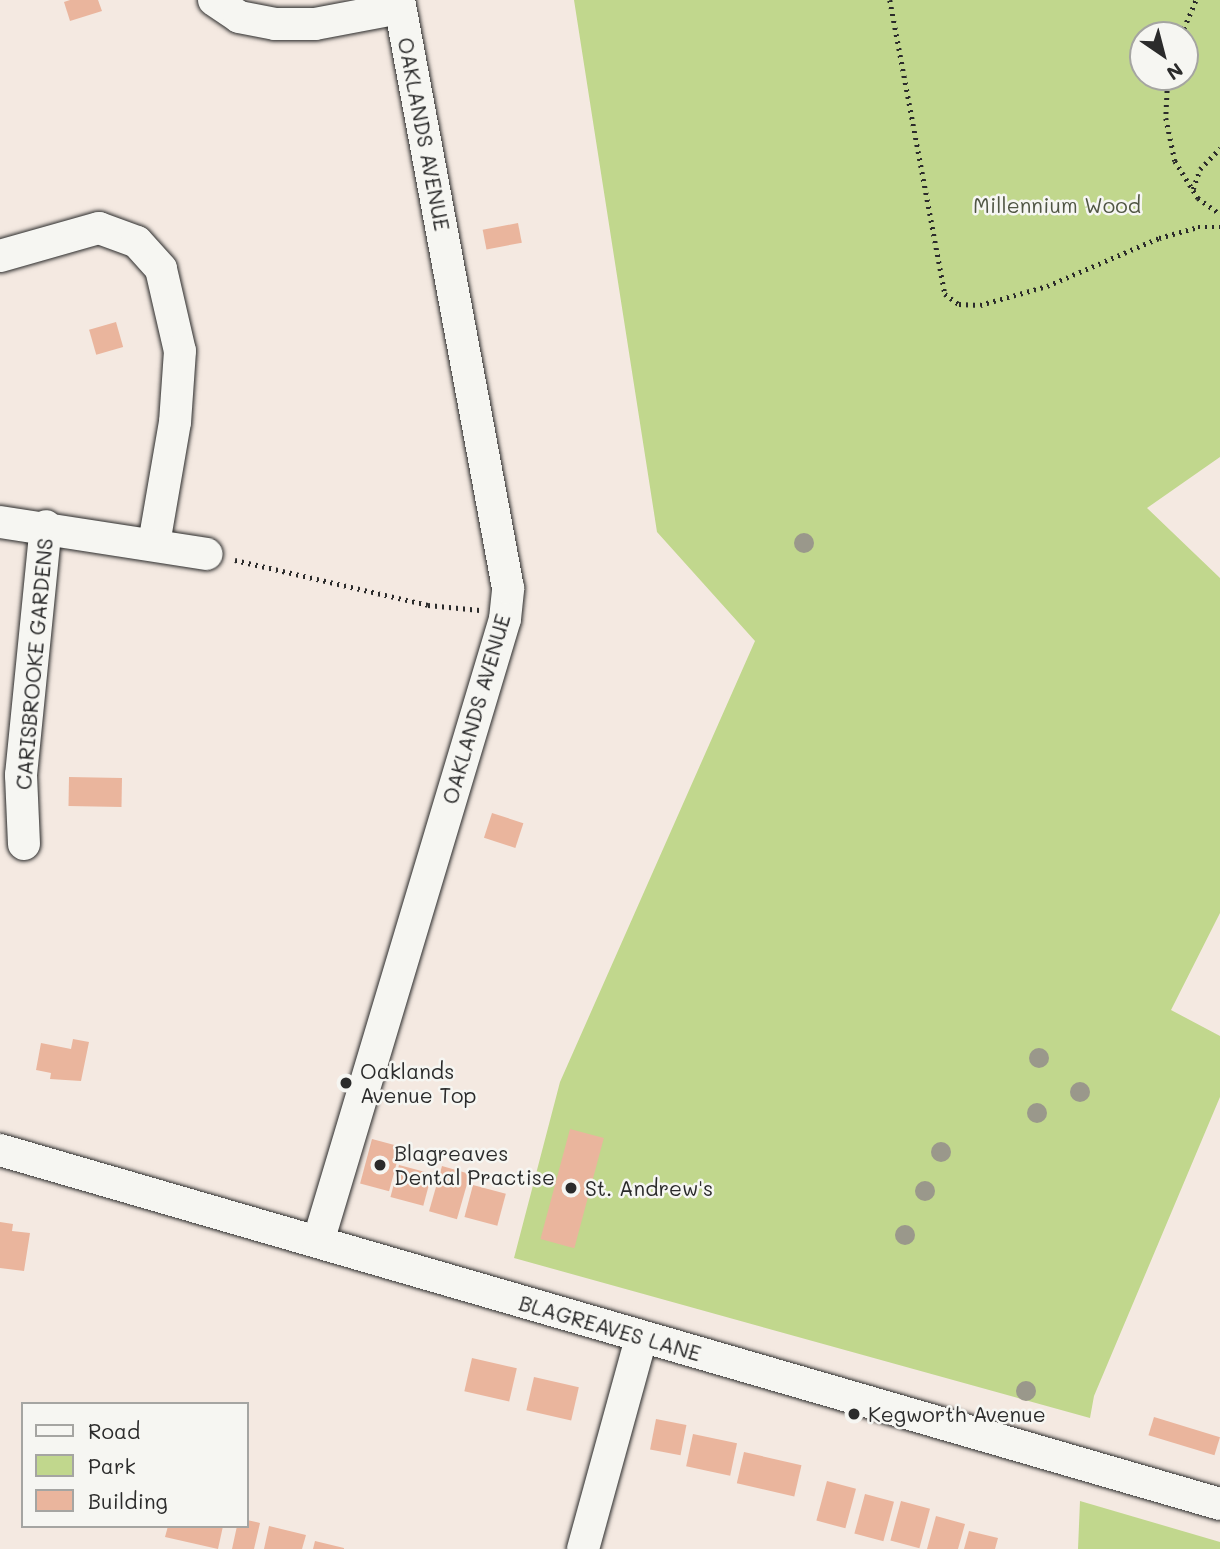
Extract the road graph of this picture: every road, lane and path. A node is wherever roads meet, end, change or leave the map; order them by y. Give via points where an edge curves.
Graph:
1 (214, 0) edge
2 (890, 0) edge
3 (1196, 0) edge
4 (399, 4) edge
5 (1187, 21) edge
6 (1167, 91) edge
7 (1220, 148) edge
8 (1193, 190) junction
9 (1220, 214) edge
10 (1220, 227) edge
11 (0, 256) edge
12 (0, 522) edge
13 (46, 526) junction
14 (154, 543) junction
15 (207, 554) joint
16 (506, 613) junction
17 (24, 844) dead end
18 (0, 1150) edge
19 (318, 1242) junction
20 (641, 1338) junction
21 (1220, 1504) edge
22 (583, 1549) edge

1 - 4 street via 239,17 275,24 315,24
2 - 10 path via 945,293 959,304 980,305 1047,286 1159,237
3 - 5 path
4 - 16 street, OAKLANDS AVENUE via 503,550
6 - 8 path via 1166,118 1173,150
7 - 8 path via 1200,169
8 - 9 path
11 - 14 street via 99,228 137,242 161,269 180,351 175,422
12 - 13 street
13 - 14 street
13 - 17 street, CARISBROOKE GARDENS via 21,775
14 - 15 street
15 - 16 path via 428,605
16 - 19 street, OAKLANDS AVENUE
18 - 19 street, BLAGREAVES LANE
19 - 20 street, BLAGREAVES LANE
20 - 21 street, BLAGREAVES LANE
20 - 22 street

